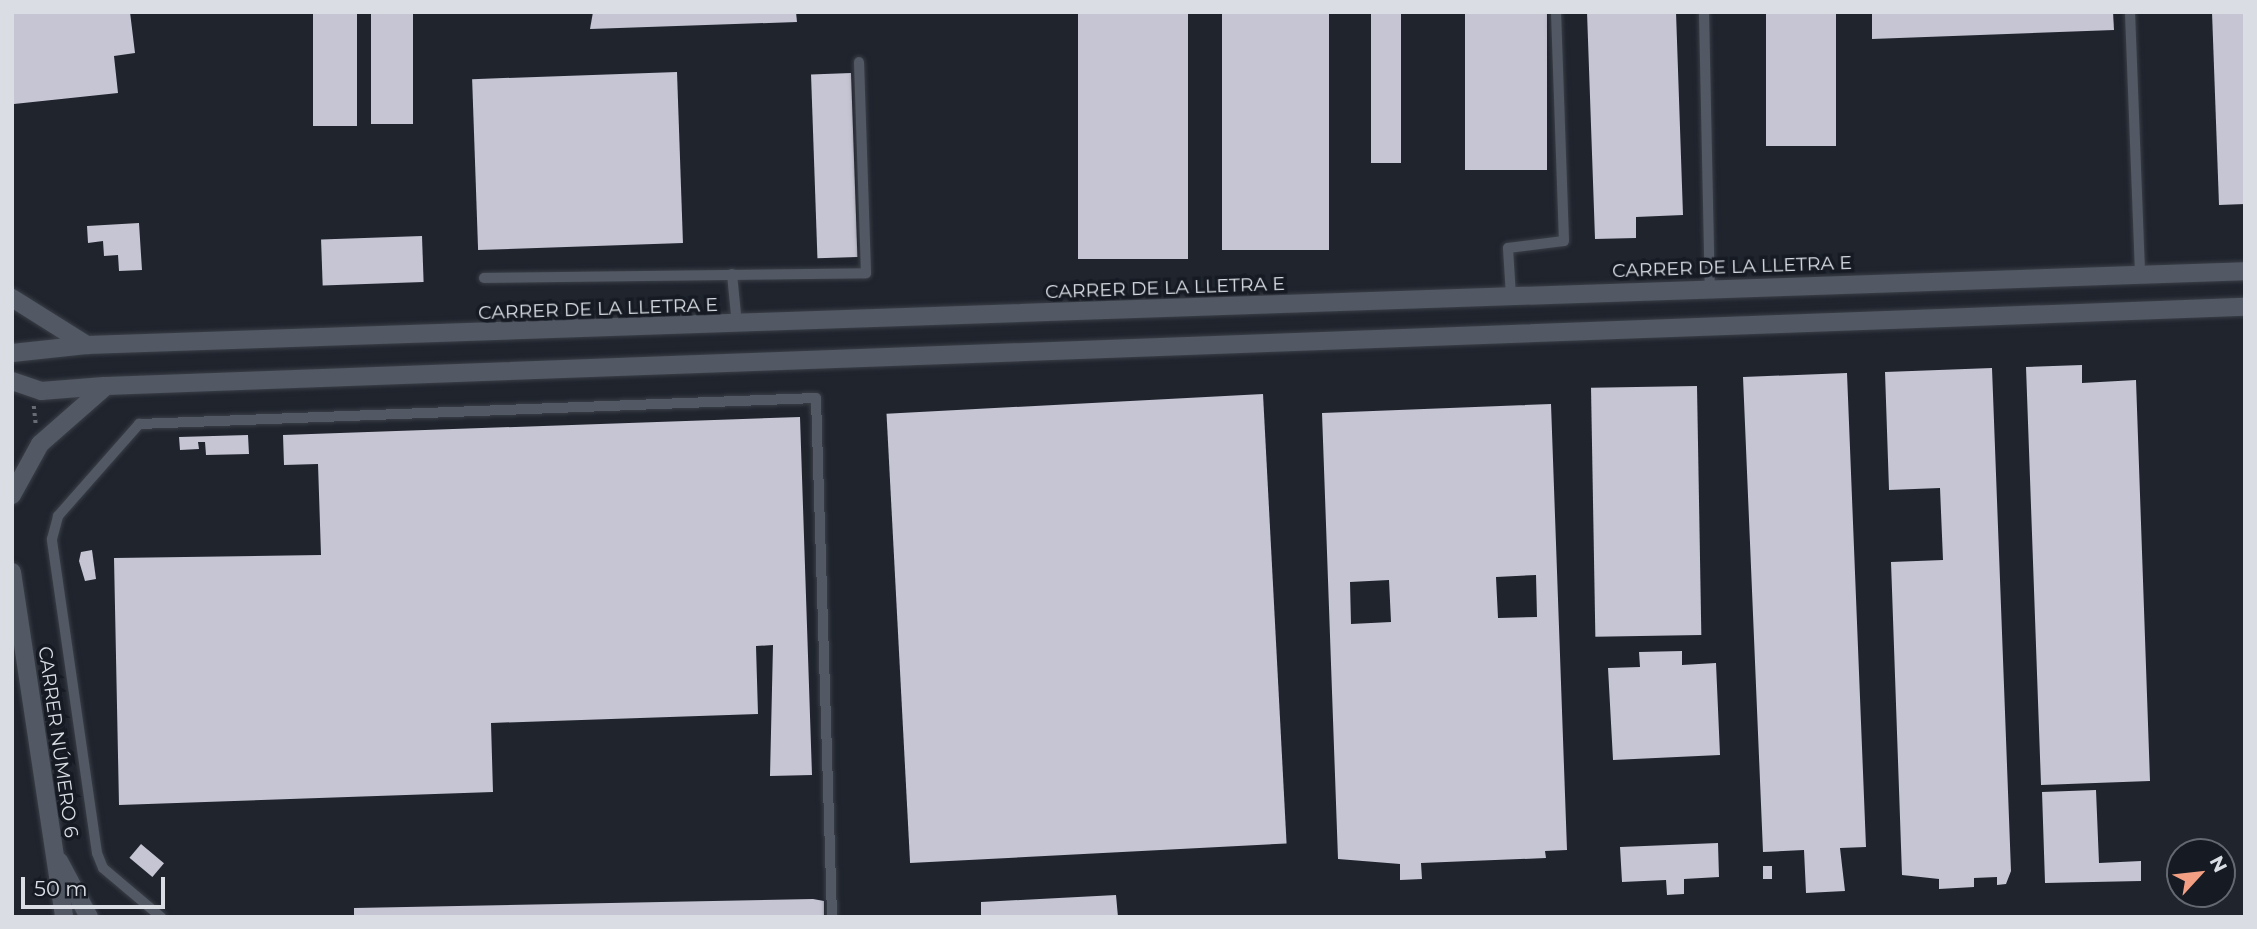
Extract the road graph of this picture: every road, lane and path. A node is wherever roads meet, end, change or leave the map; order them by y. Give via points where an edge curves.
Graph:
1 (1556, 12) edge
2 (1704, 12) edge
3 (2130, 12) edge
4 (859, 62) dead end
5 (2245, 271) edge
6 (732, 274) junction
7 (2140, 275) junction
8 (484, 278) dead end
9 (1710, 289) junction
10 (1511, 296) junction
11 (12, 299) edge
12 (2245, 307) edge
13 (737, 325) junction
14 (87, 345) junction
15 (12, 354) edge
16 (12, 380) edge
17 (106, 386) junction
18 (34, 403) dead end
19 (37, 431) dead end
20 (12, 495) edge
21 (12, 572) edge
22 (51, 847) junction
23 (64, 917) edge
24 (89, 917) edge
25 (161, 917) edge
26 (832, 917) edge

1 - 10 lane via 1564,241 1508,248
2 - 9 lane
3 - 7 lane
4 - 6 lane via 866,273
5 - 7 street, CARRER DE LA LLETRA E
6 - 8 lane
6 - 13 lane
7 - 9 street, CARRER DE LA LLETRA E
9 - 10 street, CARRER DE LA LLETRA E
10 - 13 street, CARRER DE LA LLETRA E
11 - 14 street
12 - 17 street
13 - 14 street, CARRER DE LA LLETRA E
14 - 15 street, CARRER DE LA LLETRA E
16 - 17 street via 41,391
17 - 20 street via 40,444
18 - 19 path
21 - 22 street, CARRER NÚMERO 6
22 - 23 street, CARRER NÚMERO 6
22 - 24 street
25 - 26 lane via 103,868 97,853 52,539 58,516 139,424 816,398

